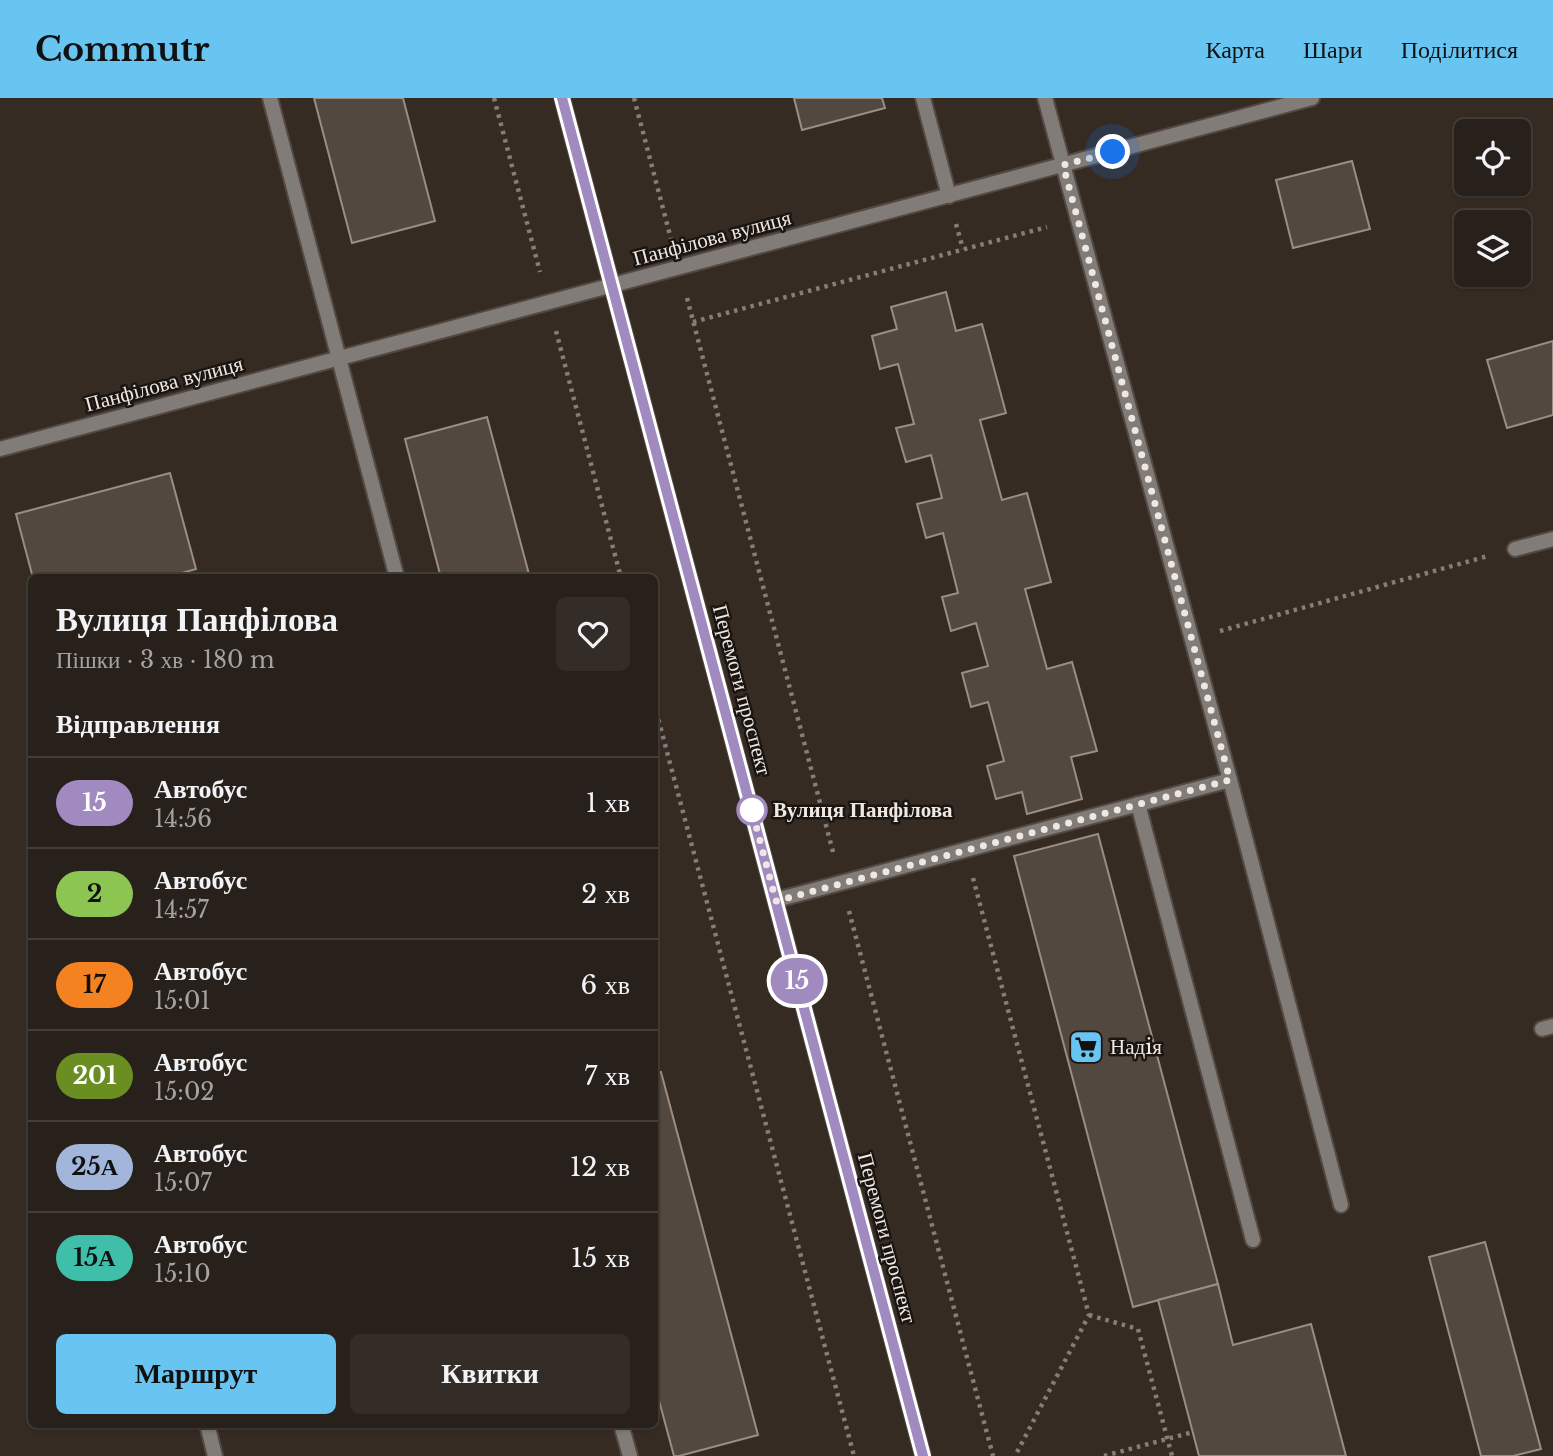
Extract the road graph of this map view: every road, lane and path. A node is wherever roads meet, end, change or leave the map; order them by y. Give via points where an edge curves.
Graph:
1 (270, 98) edge
2 (494, 98) edge
3 (562, 98) edge
4 (634, 98) edge
5 (923, 98) edge
6 (1045, 98) edge
7 (1312, 98) edge
8 (1063, 165) junction
9 (948, 196) junction
10 (1078, 219) junction
11 (679, 269) junction
12 (612, 287) junction
13 (549, 304) junction
14 (693, 322) dead end
15 (339, 359) junction
16 (0, 449) edge
17 (1553, 539) edge
18 (1514, 549) joint
19 (396, 574) edge
20 (620, 574) edge
21 (1192, 639) junction
22 (658, 718) edge
23 (1230, 780) junction
24 (1138, 804) junction
25 (966, 850) junction
26 (776, 901) junction
27 (1341, 1205) dead end
28 (1253, 1240) dead end
29 (1089, 1315) junction
30 (207, 1428) edge
31 (622, 1428) edge
32 (1193, 1432) dead end
33 (1168, 1439) junction
34 (215, 1456) edge
35 (630, 1456) edge
36 (854, 1456) edge
37 (923, 1456) edge
38 (1015, 1456) edge
39 (1104, 1456) edge
40 (1172, 1456) edge

1 - 15 street
2 - 13 path
3 - 12 main road, Перемоги проспект
4 - 11 path
5 - 9 street
6 - 8 street
7 - 8 street, Панфілова вулиця
8 - 9 street, Панфілова вулиця
8 - 10 street
9 - 11 street, Панфілова вулиця
10 - 14 path
10 - 21 street
11 - 12 street, Панфілова вулиця
12 - 13 street, Панфілова вулиця
12 - 26 main road, Перемоги проспект
13 - 15 street, Панфілова вулиця
13 - 20 path
15 - 16 street, Панфілова вулиця
15 - 19 street
17 - 18 street
18 - 21 path
21 - 23 street
22 - 36 path
23 - 24 street
23 - 27 street
24 - 25 street
24 - 28 street
25 - 26 street
25 - 29 path
26 - 37 main road, Перемоги проспект
29 - 33 path via 1138,1329
29 - 38 path
30 - 34 street
31 - 35 street
32 - 33 path
33 - 39 path
33 - 40 path

